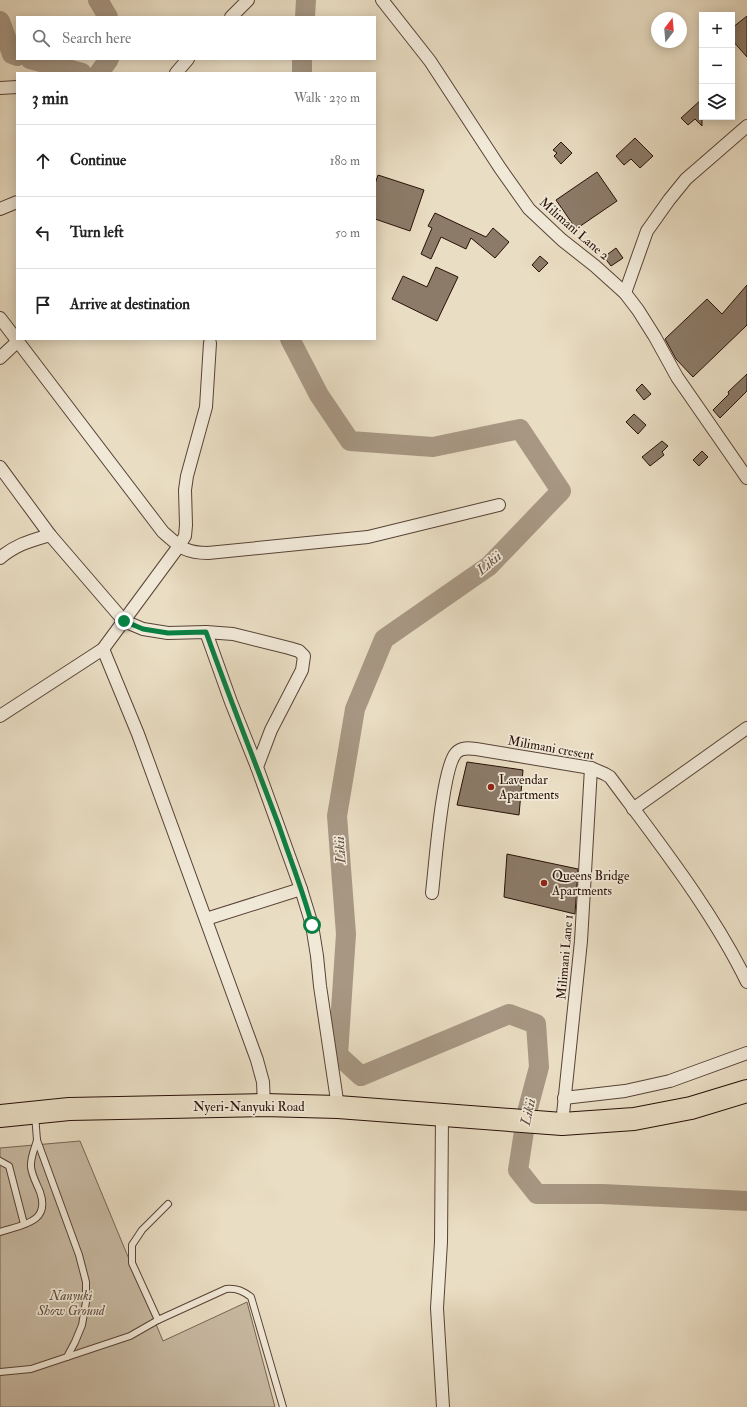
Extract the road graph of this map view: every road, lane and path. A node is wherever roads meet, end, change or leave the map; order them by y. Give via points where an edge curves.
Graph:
1 (248, 0) edge
2 (382, 0) edge
3 (232, 16) edge
4 (187, 60) edge
5 (177, 72) edge
6 (16, 87) edge
7 (0, 88) edge
8 (747, 126) edge
9 (16, 202) edge
10 (0, 209) edge
11 (625, 293) junction
12 (0, 318) edge
13 (16, 338) edge
14 (18, 341) joint
15 (210, 343) dead end
16 (0, 358) edge
17 (0, 467) edge
18 (747, 478) edge
19 (499, 505) dead end
20 (50, 535) junction
21 (178, 546) junction
22 (0, 558) edge
23 (124, 621) junction
24 (206, 632) junction
25 (103, 649) junction
26 (0, 716) edge
27 (747, 728) edge
28 (257, 767) junction
29 (591, 768) junction
30 (633, 809) junction
31 (301, 889) junction
32 (432, 893) dead end
33 (206, 919) junction
34 (747, 982) edge
35 (747, 1053) edge
36 (747, 1091) edge
37 (564, 1098) junction
38 (264, 1105) junction
39 (338, 1107) junction
40 (35, 1112) junction
41 (442, 1115) junction
42 (0, 1116) edge
43 (562, 1124) junction
44 (37, 1140) junction
45 (0, 1161) edge
46 (168, 1204) dead end
47 (24, 1224) junction
48 (0, 1232) edge
49 (158, 1320) junction
50 (67, 1357) junction
51 (0, 1372) edge
52 (283, 1407) edge
53 (443, 1407) edge

1 - 3 street
2 - 11 street, Milimani Lane 2 via 430,61 529,209
4 - 5 street
6 - 7 street
8 - 11 street via 686,179 668,200 647,231
9 - 10 street
11 - 18 street, Milimani Lane 2 via 655,337 677,377
12 - 13 street
14 - 16 street
14 - 21 street via 163,532
15 - 21 street via 206,407 187,476 185,536
17 - 20 street
19 - 21 street via 368,537 208,553 194,553
20 - 22 street via 19,545
20 - 23 street
21 - 23 street
23 - 24 street via 143,629 168,633
23 - 25 street
24 - 28 street
24 - 28 street via 233,634 299,651 304,656 302,670 271,730
25 - 26 street
25 - 33 street via 138,734
27 - 30 street
28 - 31 street
29 - 30 street, Milimani cresent via 610,777
29 - 32 street, Milimani cresent via 476,749 460,750 455,754 446,779
29 - 37 street, Milimani Lane 1 via 581,941
30 - 34 street, Milimani cresent via 729,946
31 - 33 street
31 - 39 street via 312,925
33 - 38 street via 260,1071
35 - 37 street via 670,1082 625,1091
36 - 43 highway via 691,1108 634,1119
37 - 43 street, Milimani Lane 1
38 - 39 highway, Nyeri-Nanyuki Road
38 - 40 highway, Nyeri-Nanyuki Road
39 - 41 highway, Nyeri-Nanyuki Road
40 - 42 highway, Nyeri-Nanyuki Road
40 - 44 lane
41 - 43 highway, Nyeri-Nanyuki Road
41 - 53 street via 441,1242 437,1308
44 - 47 lane via 31,1166 43,1208 36,1220
44 - 50 lane via 79,1255 86,1282 82,1325
45 - 47 lane via 9,1166
46 - 49 lane via 142,1230 132,1245 132,1263
47 - 48 lane
49 - 50 lane via 130,1336
49 - 52 lane via 226,1289 236,1288 244,1292 251,1297 255,1307
50 - 51 lane via 31,1369

